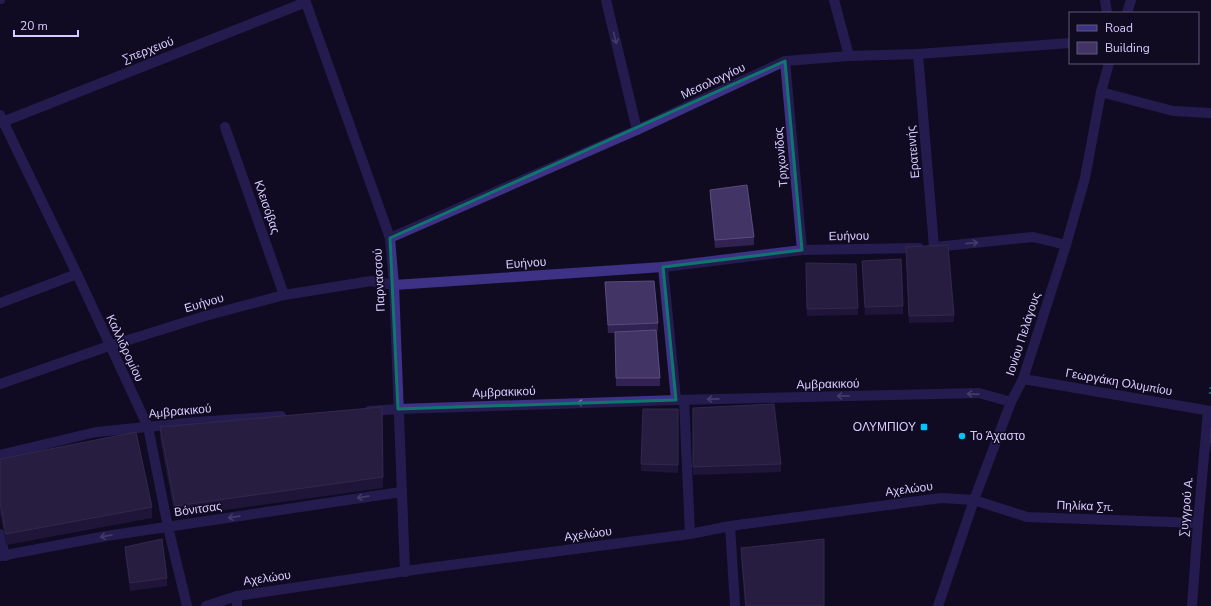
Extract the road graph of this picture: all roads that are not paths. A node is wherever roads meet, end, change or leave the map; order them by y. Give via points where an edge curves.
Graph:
1 (606, 0) edge
2 (834, 0) edge
3 (1105, 0) edge
4 (1132, 0) edge
5 (306, 1) edge
6 (1107, 12) edge
7 (1127, 12) edge
8 (1069, 43) edge
9 (918, 54) junction
10 (849, 56) junction
11 (785, 62) junction
12 (1109, 64) edge
13 (1101, 92) junction
14 (1211, 113) edge
15 (1, 120) edge
16 (225, 127) dead end
17 (637, 130) junction
18 (390, 238) junction
19 (1066, 245) junction
20 (934, 247) junction
21 (802, 250) junction
22 (663, 267) junction
23 (77, 274) junction
24 (394, 285) junction
25 (284, 295) junction
26 (0, 303) edge
27 (109, 346) junction
28 (1023, 379) junction
29 (0, 384) edge
30 (680, 400) junction
31 (1011, 402) junction
32 (398, 409) junction
33 (359, 411) edge
34 (1209, 411) edge
35 (290, 416) edge
36 (148, 427) junction
37 (0, 455) edge
38 (402, 492) junction
39 (974, 500) junction
40 (1198, 523) junction
41 (730, 526) junction
42 (168, 527) junction
43 (0, 534) edge
44 (690, 534) junction
45 (2, 556) edge
46 (405, 572) junction
47 (237, 601) edge
48 (187, 606) edge
49 (206, 606) edge
50 (735, 606) edge
51 (938, 606) edge
52 (1192, 606) edge

1 -> 17 street
2 - 10 street
3 - 6 street
4 - 7 street
5 - 15 street, Σπερχειού
5 - 18 street, Παρνασσού
8 - 9 street, Μεσολογγίου
9 - 10 street, Μεσολογγίου
9 - 20 street, Ερατεινής
10 - 11 street, Μεσολογγίου
11 - 17 street, Μεσολογγίου
11 - 21 street, Τριχωνίδας
12 - 13 street, Ιονίου Πελάγους
13 - 14 street via 1173,111
13 - 19 street, Ιονίου Πελάγους via 1085,178
15 - 23 street, Καλλιδρομίου
16 - 25 street, Κλεισόβας
17 - 18 street, Μεσολογγίου
18 - 24 street, Παρνασσού
20 -> 19 street, Ευήνου via 1033,237
19 - 28 street, Ιονίου Πελάγους
20 - 21 street, Ευήνου
21 - 22 street, Ευήνου
22 - 24 street, Ευήνου
22 - 30 street
23 - 26 street
23 - 27 street, Καλλιδρομίου
24 - 25 street, Ευήνου via 371,281
24 - 32 street, Παρνασσού
25 - 27 street, Ευήνου
27 - 29 street, Ευήνου
27 - 36 street, Καλλιδρομίου
28 - 31 street, Ιονίου Πελάγους
28 - 34 street, Γεωργάκη Ολυμπίου
31 -> 30 street, Αμβρακικού via 979,393
30 -> 32 street, Αμβρακικού
30 - 44 street
31 - 39 street, Ιονίου Πελάγους
32 - 33 street, Αμβρακικού
32 - 38 street, Παρνασσού
34 - 40 street, Συγγρού Α.
35 - 36 street, Αμβρακικού
36 - 37 street, Αμβρακικού via 96,432
36 - 42 street, Καλλιδρομίου
38 -> 42 street, Βόνιτσας
38 - 46 street, Παρνασσού
39 - 40 street, Πηλίκα Σπ. via 1027,517
39 - 41 street, Αχελώου via 941,498
39 - 51 street, Ιονίου Πελάγους
40 - 52 street, Συγγρού Α.
41 - 44 street, Αχελώου
41 - 50 street
42 -> 45 street, Βόνιτσας
42 - 48 street, Καλλιδρομίου
43 - 45 street
44 - 46 street, Αχελώου
46 - 47 street, Αχελώου
47 - 49 street, Αχελώου

